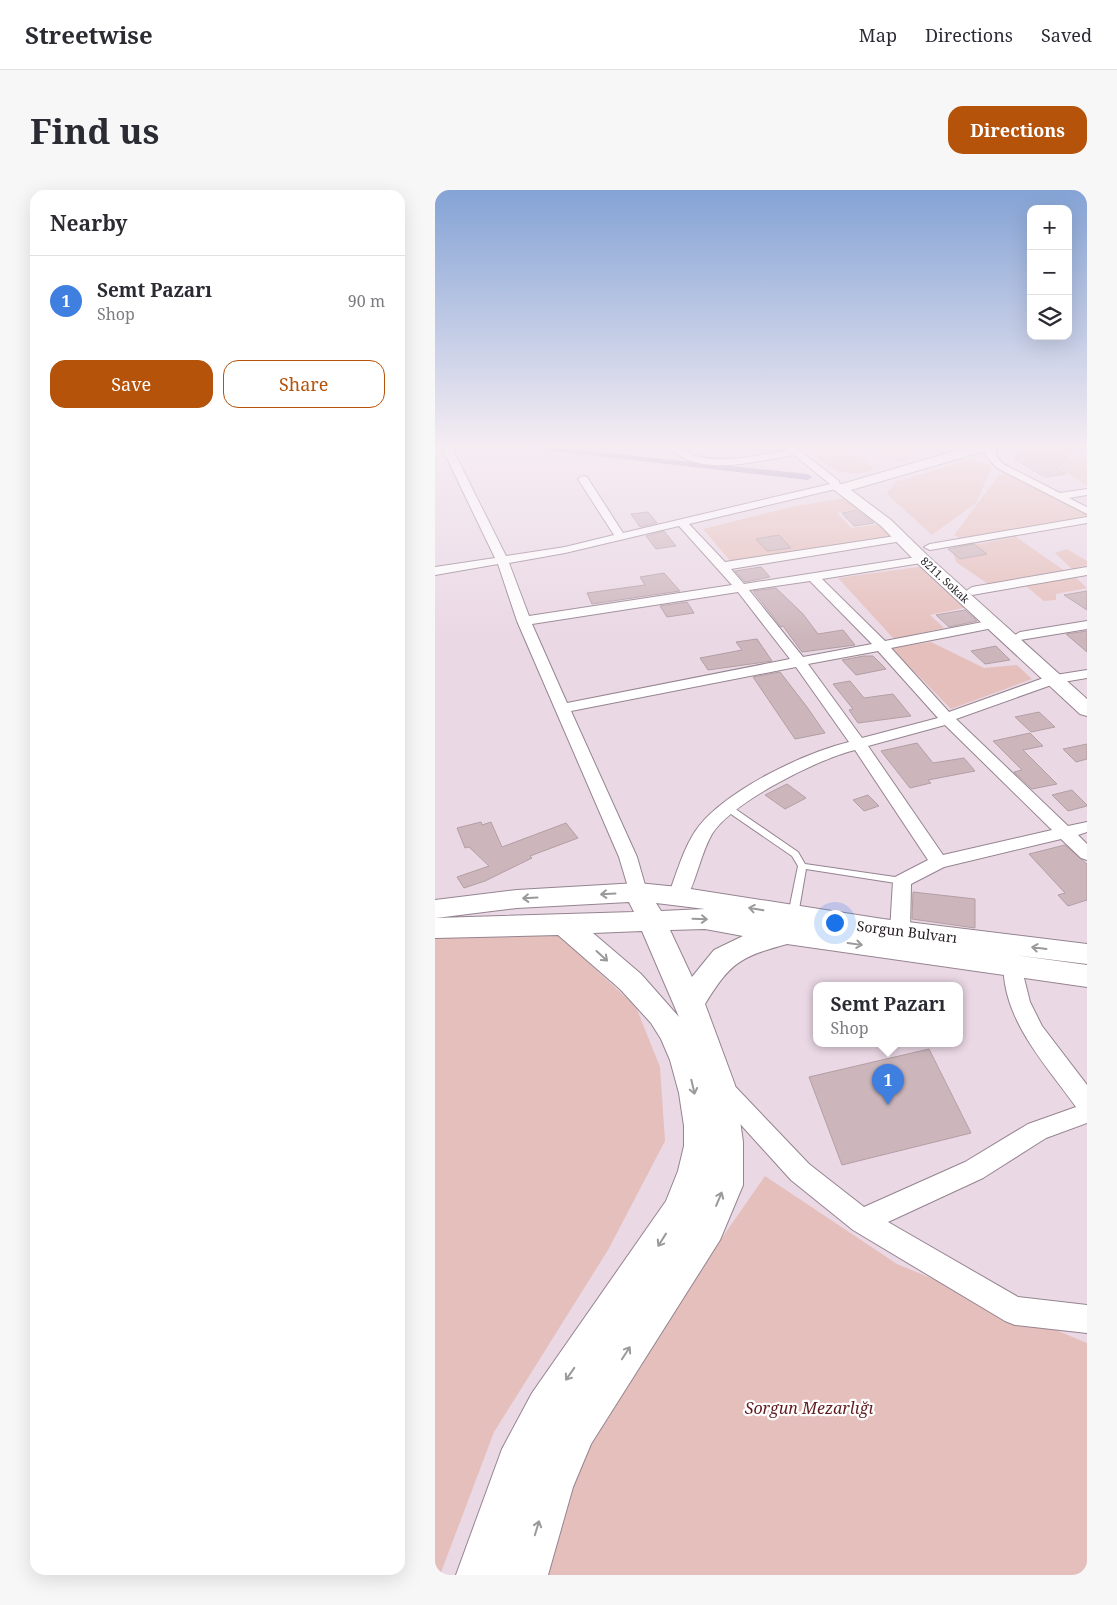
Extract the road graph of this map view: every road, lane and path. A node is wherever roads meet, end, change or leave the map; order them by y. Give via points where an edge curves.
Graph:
1 (478, 511) edge
2 (603, 511) edge
3 (737, 511) edge
4 (870, 511) edge
5 (871, 511) edge
6 (1086, 512) edge
7 (682, 524) junction
8 (621, 538) junction
9 (902, 538) junction
10 (926, 554) junction
11 (502, 560) junction
12 (724, 566) junction
13 (435, 572) edge
14 (1084, 574) edge
15 (813, 577) junction
16 (741, 588) junction
17 (972, 591) junction
18 (524, 621) junction
19 (993, 624) junction
20 (1087, 625) edge
21 (1020, 636) junction
22 (881, 645) junction
23 (801, 662) junction
24 (1087, 674) edge
25 (1058, 678) junction
26 (1087, 700) edge
27 (563, 708) junction
28 (1087, 710) edge
29 (946, 718) junction
30 (858, 743) junction
31 (727, 808) junction
32 (1087, 826) edge
33 (1066, 833) junction
34 (1087, 854) edge
35 (938, 862) junction
36 (802, 866) junction
37 (902, 882) junction
38 (638, 892) junction
39 (678, 896) junction
40 (435, 909) edge
41 (571, 910) junction
42 (651, 919) junction
43 (791, 925) junction
44 (435, 928) edge
45 (900, 931) junction
46 (1087, 954) edge
47 (1013, 967) junction
48 (1087, 976) edge
49 (690, 1004) junction
50 (719, 1085) junction
51 (1087, 1103) edge
52 (1087, 1113) edge
53 (863, 1221) junction
54 (1087, 1319) edge
55 (480, 1575) edge
56 (524, 1575) edge

1 - 11 street
2 - 8 street
3 - 7 street
4 - 9 main road, 8211. Sokak
5 - 10 main road
6 - 10 street
7 - 8 street
7 - 12 street
8 - 11 street
9 - 10 main road, 8211. Sokak
9 - 12 street
10 - 15 street
10 - 17 main road
10 - 19 main road, 8211. Sokak
11 - 13 street
11 - 18 street
12 - 16 street
14 - 17 street
15 - 16 street
15 - 22 street
16 - 18 street
16 - 23 street
17 - 21 main road
18 - 27 street
19 - 22 street
19 - 25 main road, 8211. Sokak
20 - 21 street
21 - 25 main road
22 - 23 street
22 - 29 street
23 - 27 street
23 - 30 street
24 - 25 street
25 - 26 main road
25 - 28 main road, 8211. Sokak
25 - 29 street
27 - 38 street via 628,857
29 - 30 street
29 - 33 street
30 - 31 street via 828,752 781,774
30 - 35 street
31 - 36 lane via 795,854
31 - 39 street via 706,829 691,857
32 - 33 street
33 - 34 street
33 - 35 street
35 - 37 street
36 - 37 lane
36 - 43 lane
37 - 45 street
38 - 39 main road, Sorgun Bulvarı
38 -> 41 main road, Sorgun Bulvarı
38 - 42 main road
43 -> 39 main road, Sorgun Bulvarı
41 -> 40 main road via 517,899
41 - 42 main road
41 - 44 main road
41 -> 55 main road via 593,948 644,996 682,1047 697,1105 701,1144 680,1211 547,1408 519,1465
42 -> 43 main road via 705,918
42 - 49 main road
43 - 45 main road, Sorgun Bulvarı
43 -> 47 main road, Sorgun Bulvarı
43 - 49 main road via 728,953 713,967
46 -> 45 main road, Sorgun Bulvarı
47 - 48 main road, Sorgun Bulvarı
47 - 51 street via 1019,1002 1034,1032
49 - 50 main road
50 - 53 street via 800,1172
56 -> 50 main road via 551,1486 576,1429 707,1228 725,1185 726,1142
52 - 53 street via 1037,1131 974,1170
53 - 54 street via 1015,1311

